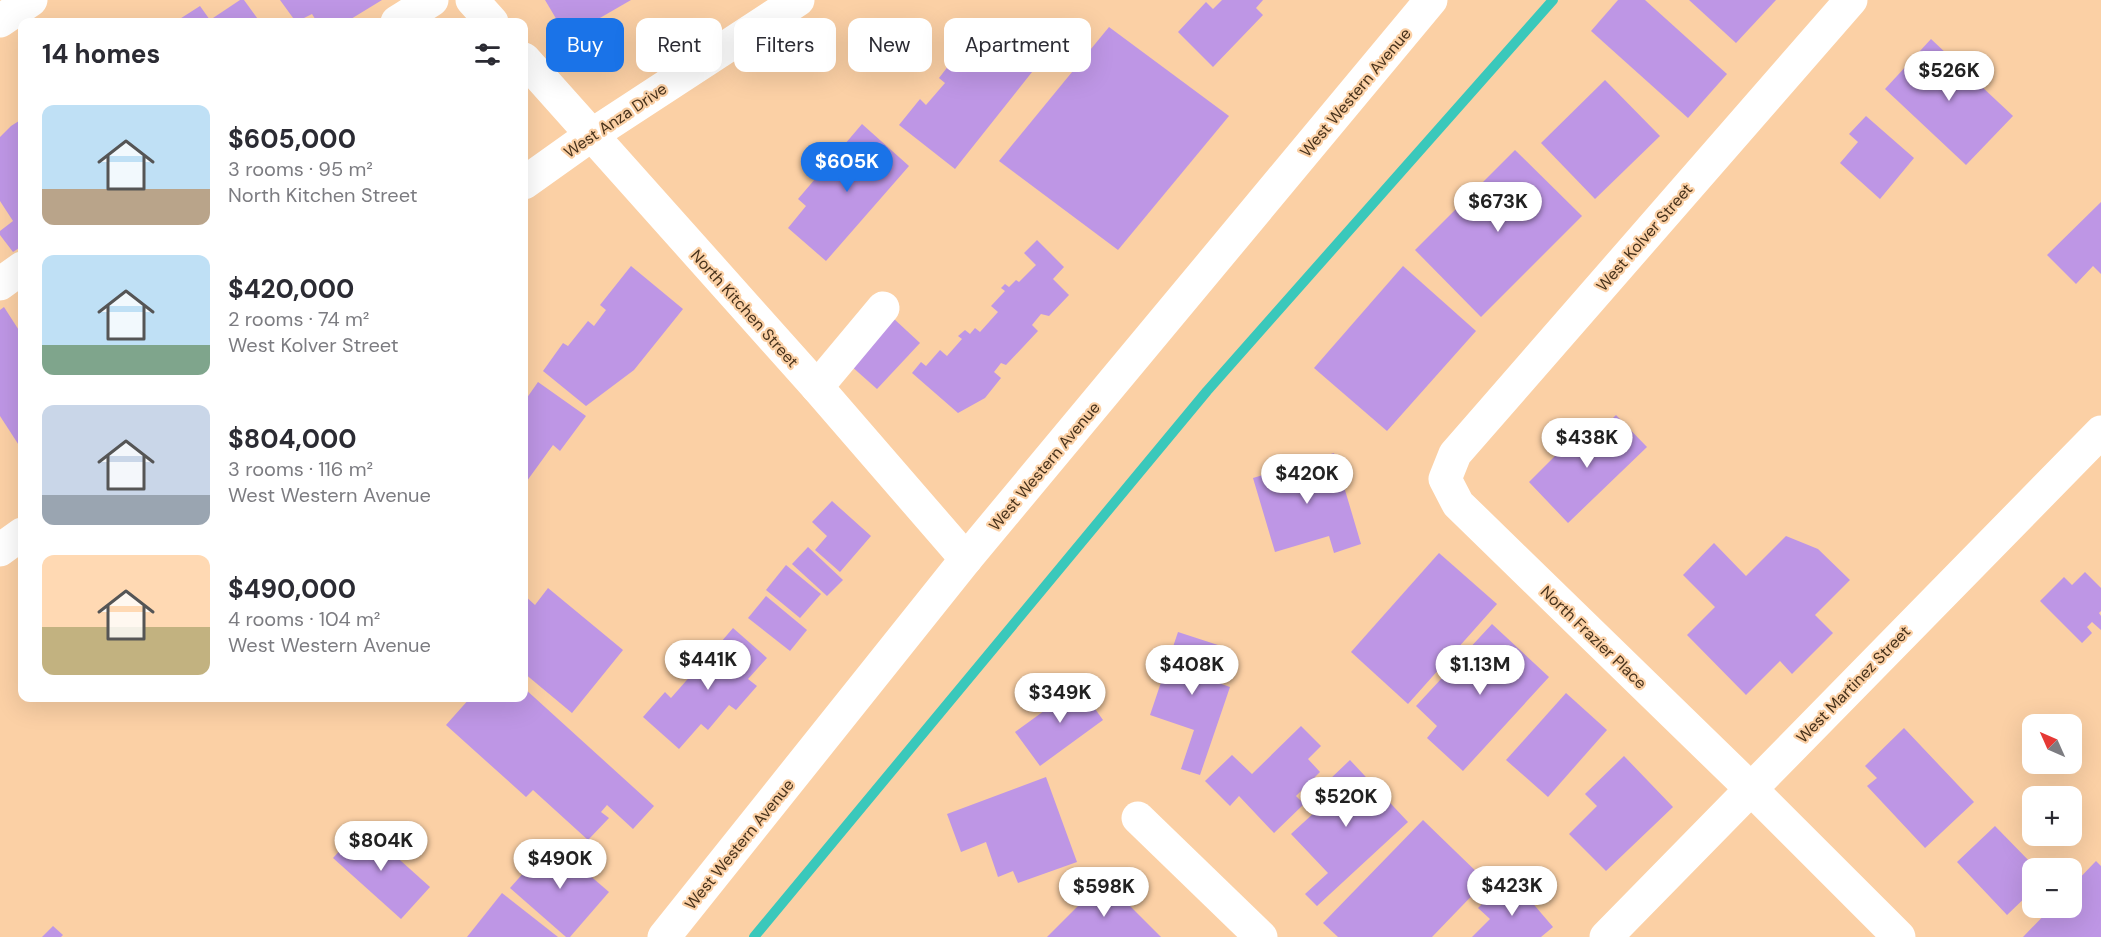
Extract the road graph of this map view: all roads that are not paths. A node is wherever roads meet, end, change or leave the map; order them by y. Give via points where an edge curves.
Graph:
1 (31, 0) edge
2 (432, 0) edge
3 (472, 0) edge
4 (798, 0) edge
5 (1431, 0) edge
6 (1851, 0) edge
7 (403, 18) edge
8 (488, 18) edge
9 (0, 21) edge
10 (528, 64) edge
11 (590, 136) junction
12 (528, 180) edge
13 (18, 271) edge
14 (0, 284) edge
15 (883, 308) dead end
16 (817, 387) junction
17 (2101, 432) edge
18 (1444, 479) joint
19 (18, 537) edge
20 (0, 550) edge
21 (966, 559) junction
22 (1751, 789) junction
23 (1138, 818) dead end
24 (664, 937) edge
25 (1261, 937) edge
26 (1606, 937) edge
27 (1899, 937) edge

1 - 9 street
2 - 7 street
3 - 8 street
4 - 11 street, West Anza Drive
5 - 21 street, West Western Avenue
6 - 18 street, West Kolver Street via 1455,454
10 - 11 street, North Kitchen Street
11 - 12 street, West Anza Drive
11 - 16 street, North Kitchen Street
13 - 14 street
15 - 16 street
16 - 21 street, North Kitchen Street
17 - 22 street, West Martinez Street
18 - 22 street, North Frazier Place via 1458,504
19 - 20 street
21 - 24 street, West Western Avenue
22 - 26 street, West Martinez Street
22 - 27 street, North Frazier Place
23 - 25 street

